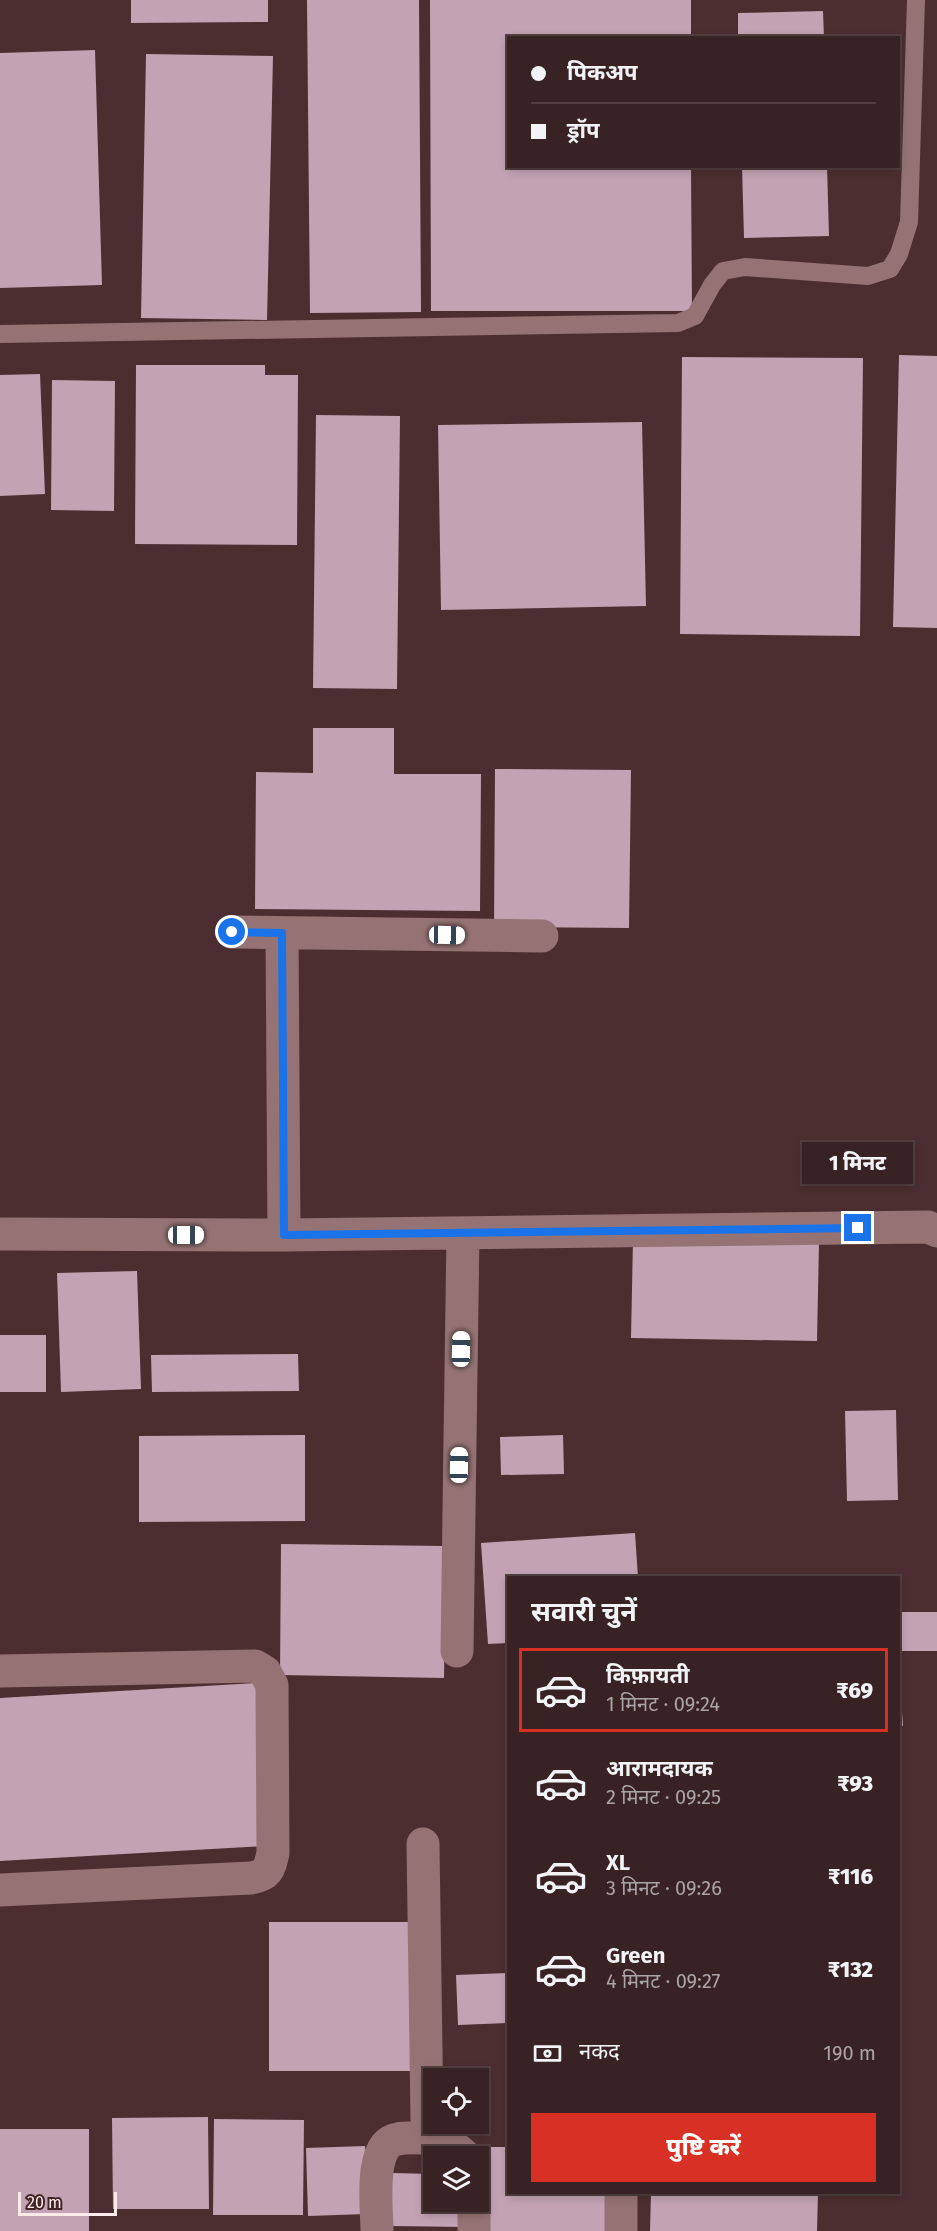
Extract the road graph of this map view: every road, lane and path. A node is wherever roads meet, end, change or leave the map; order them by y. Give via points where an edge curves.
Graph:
1 (916, 0) edge
2 (0, 334) edge
3 (232, 932) dead end
4 (282, 933) junction
5 (542, 936) dead end
6 (937, 1231) edge
7 (463, 1233) junction
8 (0, 1234) edge
9 (284, 1235) junction
10 (457, 1651) dead end
11 (0, 1671) edge
12 (423, 1844) dead end
13 (0, 1890) edge
14 (442, 2146) edge
15 (453, 2146) edge
16 (621, 2194) edge
17 (474, 2212) edge
18 (377, 2231) edge
19 (474, 2231) edge
20 (621, 2231) edge

1 - 2 lane via 909,222 890,269 868,276 745,267 723,271 695,316 678,323
3 - 4 street
4 - 5 street
4 - 9 street
6 - 7 street via 928,1227
7 - 9 street
7 - 10 street
8 - 9 street
11 - 13 street via 255,1666 265,1672 272,1685 273,1853 269,1869 262,1876 250,1878
12 - 15 street via 427,2119 430,2127
14 - 18 street via 396,2139 386,2145 377,2166
16 - 20 street
17 - 19 street

